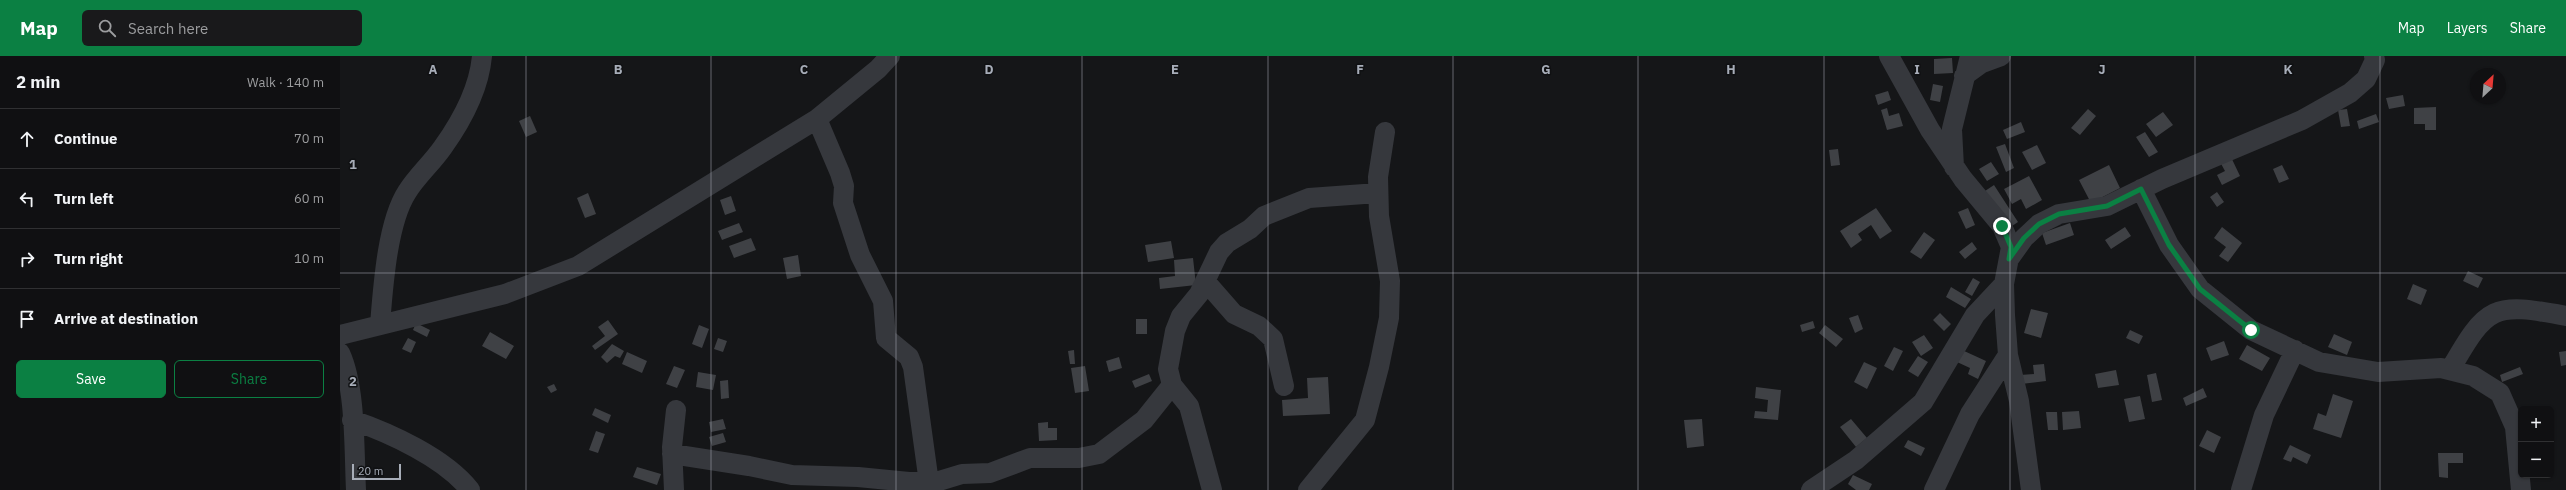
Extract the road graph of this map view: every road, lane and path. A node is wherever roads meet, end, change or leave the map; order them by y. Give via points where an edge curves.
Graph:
1 (482, 56) edge
2 (890, 56) edge
3 (1889, 56) edge
4 (1970, 56) edge
5 (2001, 56) edge
6 (2374, 56) edge
7 (1964, 76) junction
8 (817, 119) junction
9 (1385, 132) dead end
10 (1954, 167) junction
11 (2141, 189) junction
12 (1378, 193) junction
13 (2009, 259) junction
14 (1206, 282) junction
15 (2004, 284) junction
16 (2566, 316) edge
17 (380, 325) junction
18 (340, 335) edge
19 (2295, 350) junction
20 (340, 353) edge
21 (2008, 355) junction
22 (2450, 370) junction
23 (1172, 385) junction
24 (1284, 386) dead end
25 (676, 410) dead end
26 (352, 420) junction
27 (672, 454) junction
28 (929, 485) edge
29 (356, 490) edge
30 (470, 490) edge
31 (674, 490) edge
32 (1212, 490) edge
33 (1308, 490) edge
34 (1811, 490) edge
35 (1934, 490) edge
36 (2031, 490) edge
37 (2241, 490) edge
38 (2520, 490) edge

1 - 17 street via 480,78 474,96 443,147 407,192 400,206 387,259
2 - 8 street via 878,69
3 - 10 street via 1930,130
4 - 7 street
5 - 7 street via 1982,63
6 - 11 street via 2373,67 2366,79 2350,93 2302,120
7 - 10 street via 1952,129
8 - 17 street via 578,266 505,294
8 - 28 street via 840,173 844,186 843,204 860,254 883,301 886,338 909,357 913,367
9 - 12 street
10 - 13 street via 2002,226 2011,247
11 - 13 street via 2107,206 2059,214 2039,224 2024,238
11 - 19 street via 2169,245 2200,289 2251,330
12 - 14 street via 1309,198 1264,216 1250,229 1227,243 1219,252
12 - 33 street via 1379,216 1390,281 1389,318 1379,367 1365,420
13 - 15 street
14 - 23 street via 1181,316 1175,331 1168,369
14 - 24 street via 1234,314 1259,326 1273,339
15 - 21 street
15 - 34 street via 1976,315 1922,402 1856,460
16 - 22 street via 2526,309 2503,309 2487,316 2474,331
17 - 18 street
19 - 22 street via 2320,362 2378,372 2442,368
19 - 37 street via 2264,415
20 - 26 street via 346,365
21 - 35 street via 1970,414
21 - 36 street via 2022,416
22 - 38 street via 2473,376 2500,393 2515,428
23 - 28 street via 1144,420 1098,454 1079,458 1030,458 990,472 962,474
23 - 32 street via 1189,406
25 - 27 street
26 - 29 street
26 - 30 street via 377,428 422,453 461,479
27 - 28 street via 792,475 858,477
27 - 31 street

